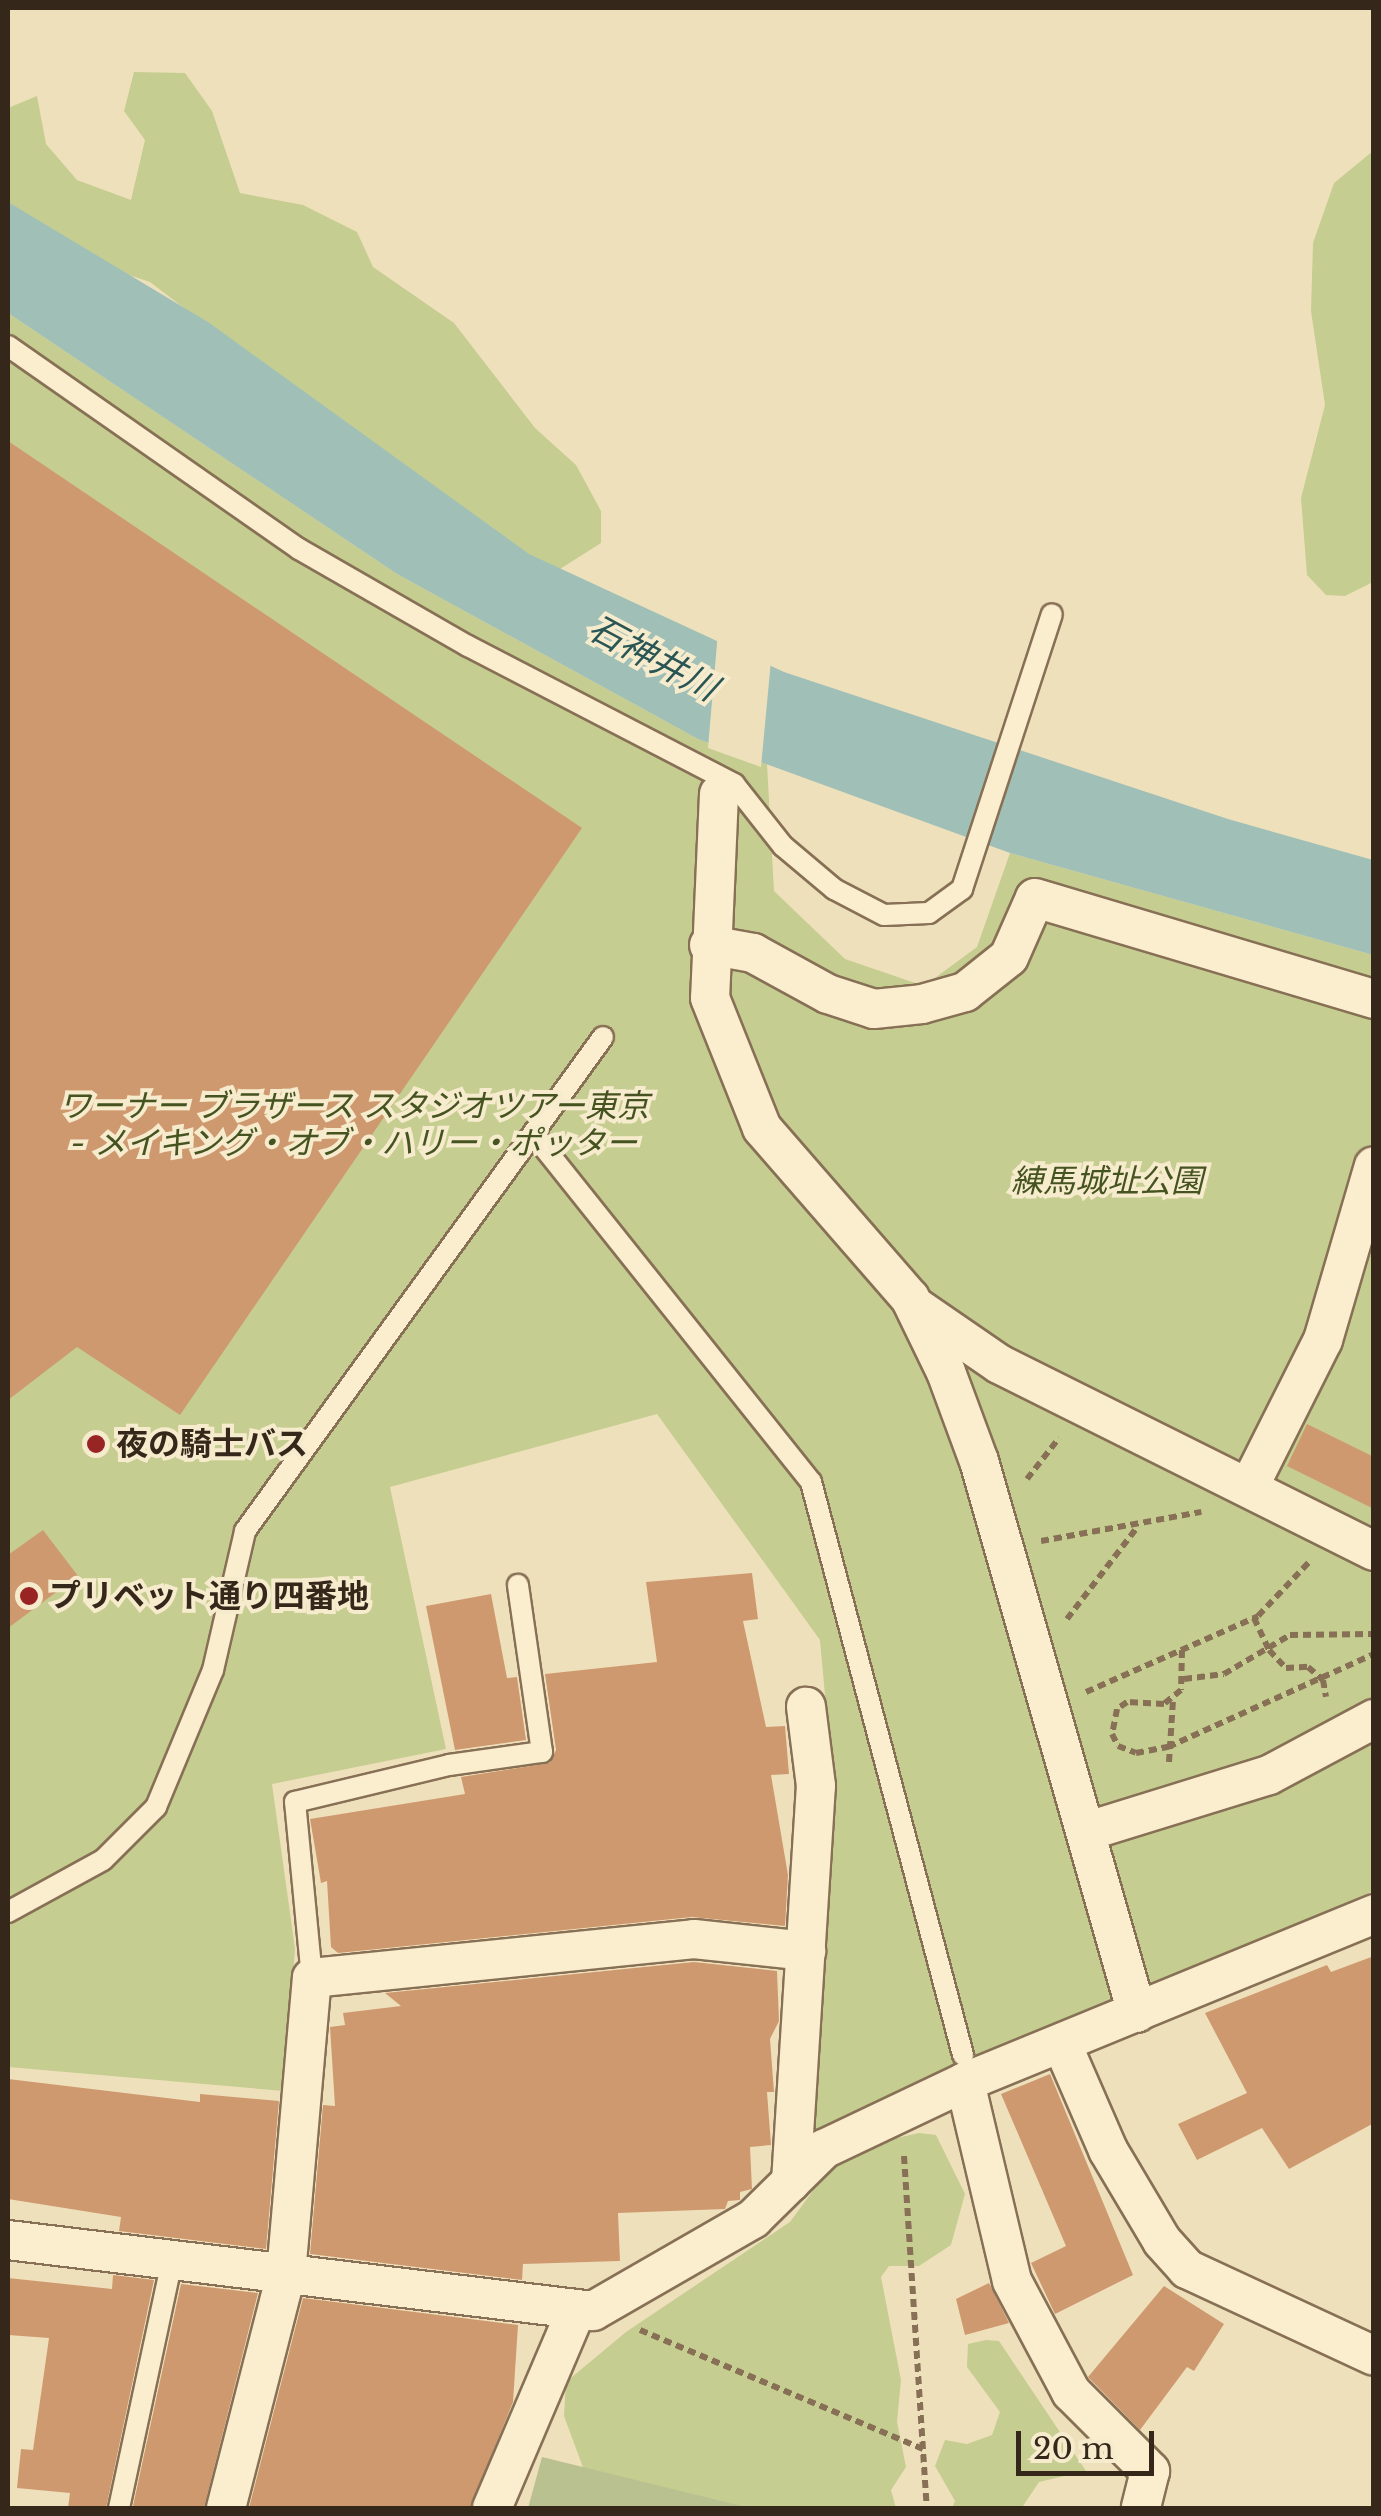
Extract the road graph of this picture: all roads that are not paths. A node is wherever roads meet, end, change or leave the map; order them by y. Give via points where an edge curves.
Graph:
1 (8, 346) edge
2 (1052, 614) dead end
3 (719, 794) dead end
4 (708, 945) junction
5 (1374, 1000) edge
6 (603, 1036) dead end
7 (534, 1135) junction
8 (1374, 1166) edge
9 (1374, 1250) edge
10 (1342, 1283) junction
11 (914, 1306) junction
12 (1250, 1486) junction
13 (1374, 1551) edge
14 (518, 1584) dead end
15 (806, 1707) dead end
16 (1360, 1729) edge
17 (1088, 1831) junction
18 (8, 1912) edge
19 (1374, 1914) edge
20 (806, 1951) junction
21 (312, 1978) junction
22 (1137, 2012) junction
23 (1062, 2044) junction
24 (964, 2068) junction
25 (791, 2182) junction
26 (8, 2240) edge
27 (172, 2260) junction
28 (286, 2274) junction
29 (585, 2310) junction
30 (1374, 2356) edge
31 (119, 2508) edge
32 (226, 2508) edge
33 (492, 2508) edge
34 (1141, 2508) edge

1 - 2 lane via 315,559 734,784 784,846 834,889 884,915 929,913 962,889
3 - 4 street
4 - 5 street via 752,953 828,994 874,1008 922,1004 965,992 1009,957 1035,898
4 - 11 street via 710,998 762,1128
6 - 7 lane
7 - 18 lane via 245,1531 213,1670 156,1808 103,1860
7 - 24 lane via 810,1482
8 - 10 street
9 - 10 street
10 - 12 street via 1323,1340
11 - 12 street via 1000,1364
11 - 17 street via 946,1372
12 - 13 street
14 - 21 lane via 542,1752 449,1765 295,1802
15 - 20 street via 816,1786
16 - 17 street via 1178,1805
17 - 22 street
19 - 22 street
20 - 21 street via 694,1940
20 - 25 street
21 - 28 street
22 - 23 street
23 - 24 street
23 - 30 street via 1108,2150 1162,2241 1187,2269
24 - 25 street via 901,2114 824,2149
24 - 34 street via 1012,2280 1071,2392 1150,2471
25 - 29 street via 753,2219
26 - 27 street
27 - 28 street
27 - 31 lane
28 - 29 street
28 - 32 street
29 - 33 street

